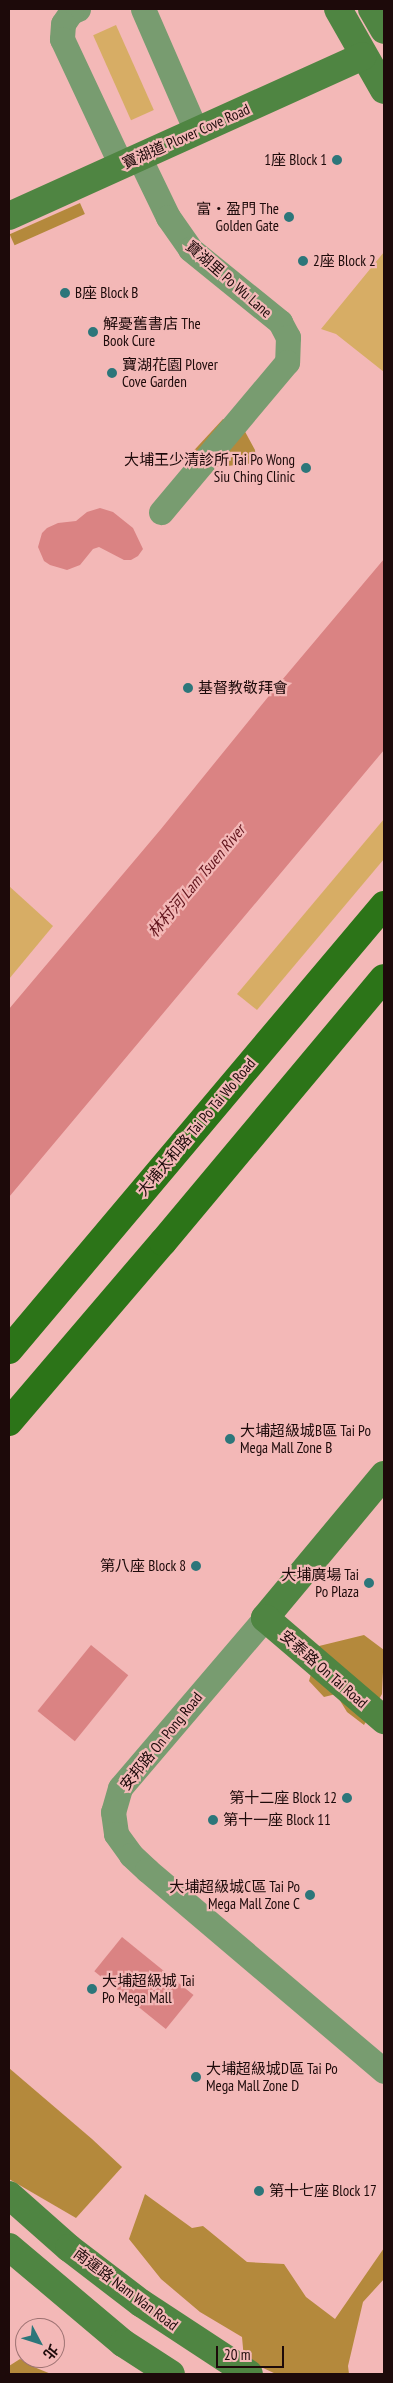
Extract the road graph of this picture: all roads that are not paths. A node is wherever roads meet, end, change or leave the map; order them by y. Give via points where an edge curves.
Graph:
1 (78, 9) edge
2 (143, 9) edge
3 (338, 9) edge
4 (372, 9) edge
5 (384, 30) edge
6 (363, 56) junction
7 (384, 90) edge
8 (196, 131) junction
9 (130, 161) junction
10 (9, 216) edge
11 (161, 512) dead end
12 (384, 905) edge
13 (384, 978) edge
14 (9, 1350) edge
15 (9, 1422) edge
16 (384, 1475) edge
17 (265, 1618) junction
18 (384, 1720) edge
19 (384, 2071) edge
20 (9, 2196) edge
21 (9, 2247) edge
22 (171, 2374) edge
23 (249, 2374) edge

1 - 9 street, 寶湖里 Po Wu Lane via 71,12 63,24 62,39
2 - 8 street
3 - 6 street
4 - 5 street
6 - 7 street
6 - 8 street, 寶湖道 Plover Cove Road
8 - 9 street, 寶湖道 Plover Cove Road
9 - 10 street, 寶湖道 Plover Cove Road
9 - 11 street, 寶湖里 Po Wu Lane via 190,249 280,322 288,337 287,362
12 - 14 main road, 大埔太和路 Tai Po Tai Wo Road
13 - 15 main road
16 - 17 street, 安邦路 On Pong Road
17 - 18 street, 安泰路 On Tai Road
17 - 19 street, 安邦路 On Pong Road via 120,1788 113,1812 116,1834 130,1855
20 - 23 street, 南運路 Nam Wan Road via 69,2248 141,2303
21 - 22 street via 123,2343

